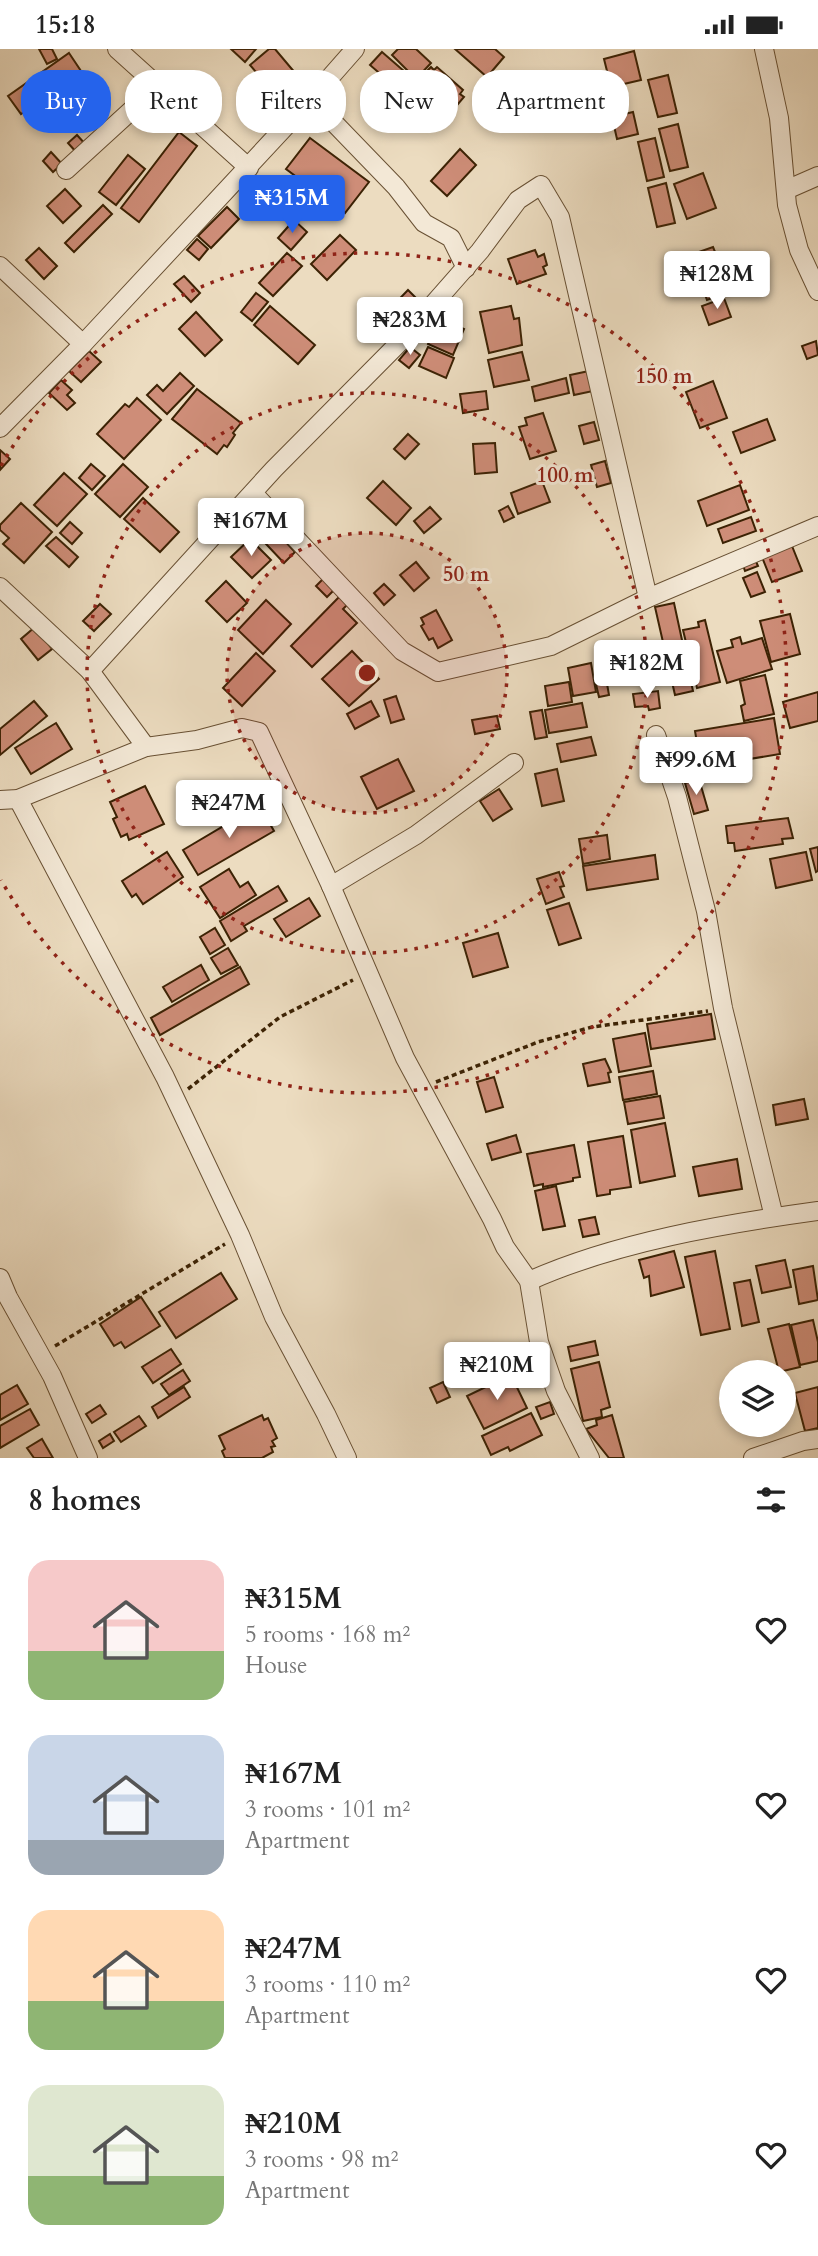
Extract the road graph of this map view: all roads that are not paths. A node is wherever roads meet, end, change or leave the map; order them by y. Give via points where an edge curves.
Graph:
1 (117, 49) edge
2 (355, 49) edge
3 (764, 49) edge
4 (140, 70) edge
5 (337, 70) edge
6 (125, 116) edge
7 (210, 133) edge
8 (280, 133) edge
9 (344, 133) edge
10 (249, 168) junction
11 (66, 170) dead end
12 (818, 176) edge
13 (786, 190) junction
14 (0, 266) edge
15 (466, 268) junction
16 (818, 291) edge
17 (83, 344) junction
18 (0, 428) edge
19 (253, 493) junction
20 (818, 526) edge
21 (0, 587) edge
22 (648, 598) junction
23 (90, 671) junction
24 (656, 735) dead end
25 (146, 747) junction
26 (514, 763) dead end
27 (9, 799) edge
28 (331, 886) junction
29 (818, 1210) edge
30 (774, 1217) junction
31 (0, 1278) edge
32 (528, 1281) junction
33 (818, 1439) edge
34 (88, 1458) edge
35 (347, 1458) edge
36 (590, 1458) edge
37 (752, 1458) edge

1 - 4 street
2 - 5 street
3 - 13 street via 779,118
6 - 11 street
7 - 10 street
8 - 10 street
9 - 15 street via 424,223 451,238
10 - 17 street
12 - 13 street
13 - 16 street via 799,250
14 - 17 street
15 - 19 street
15 - 22 street via 518,200 541,185 560,217
17 - 18 street
19 - 22 street via 402,651 438,672 551,646
19 - 23 street
20 - 22 street
21 - 23 street
23 - 25 street
24 - 30 street via 706,911 723,1009
25 - 27 street
25 - 28 street via 243,728 259,732
26 - 28 street via 416,835
27 - 35 street via 175,1099 274,1317
28 - 32 street via 405,1058 505,1247
29 - 30 street
30 - 32 street via 668,1237
31 - 34 street
32 - 36 street via 539,1342 555,1391
33 - 37 street

